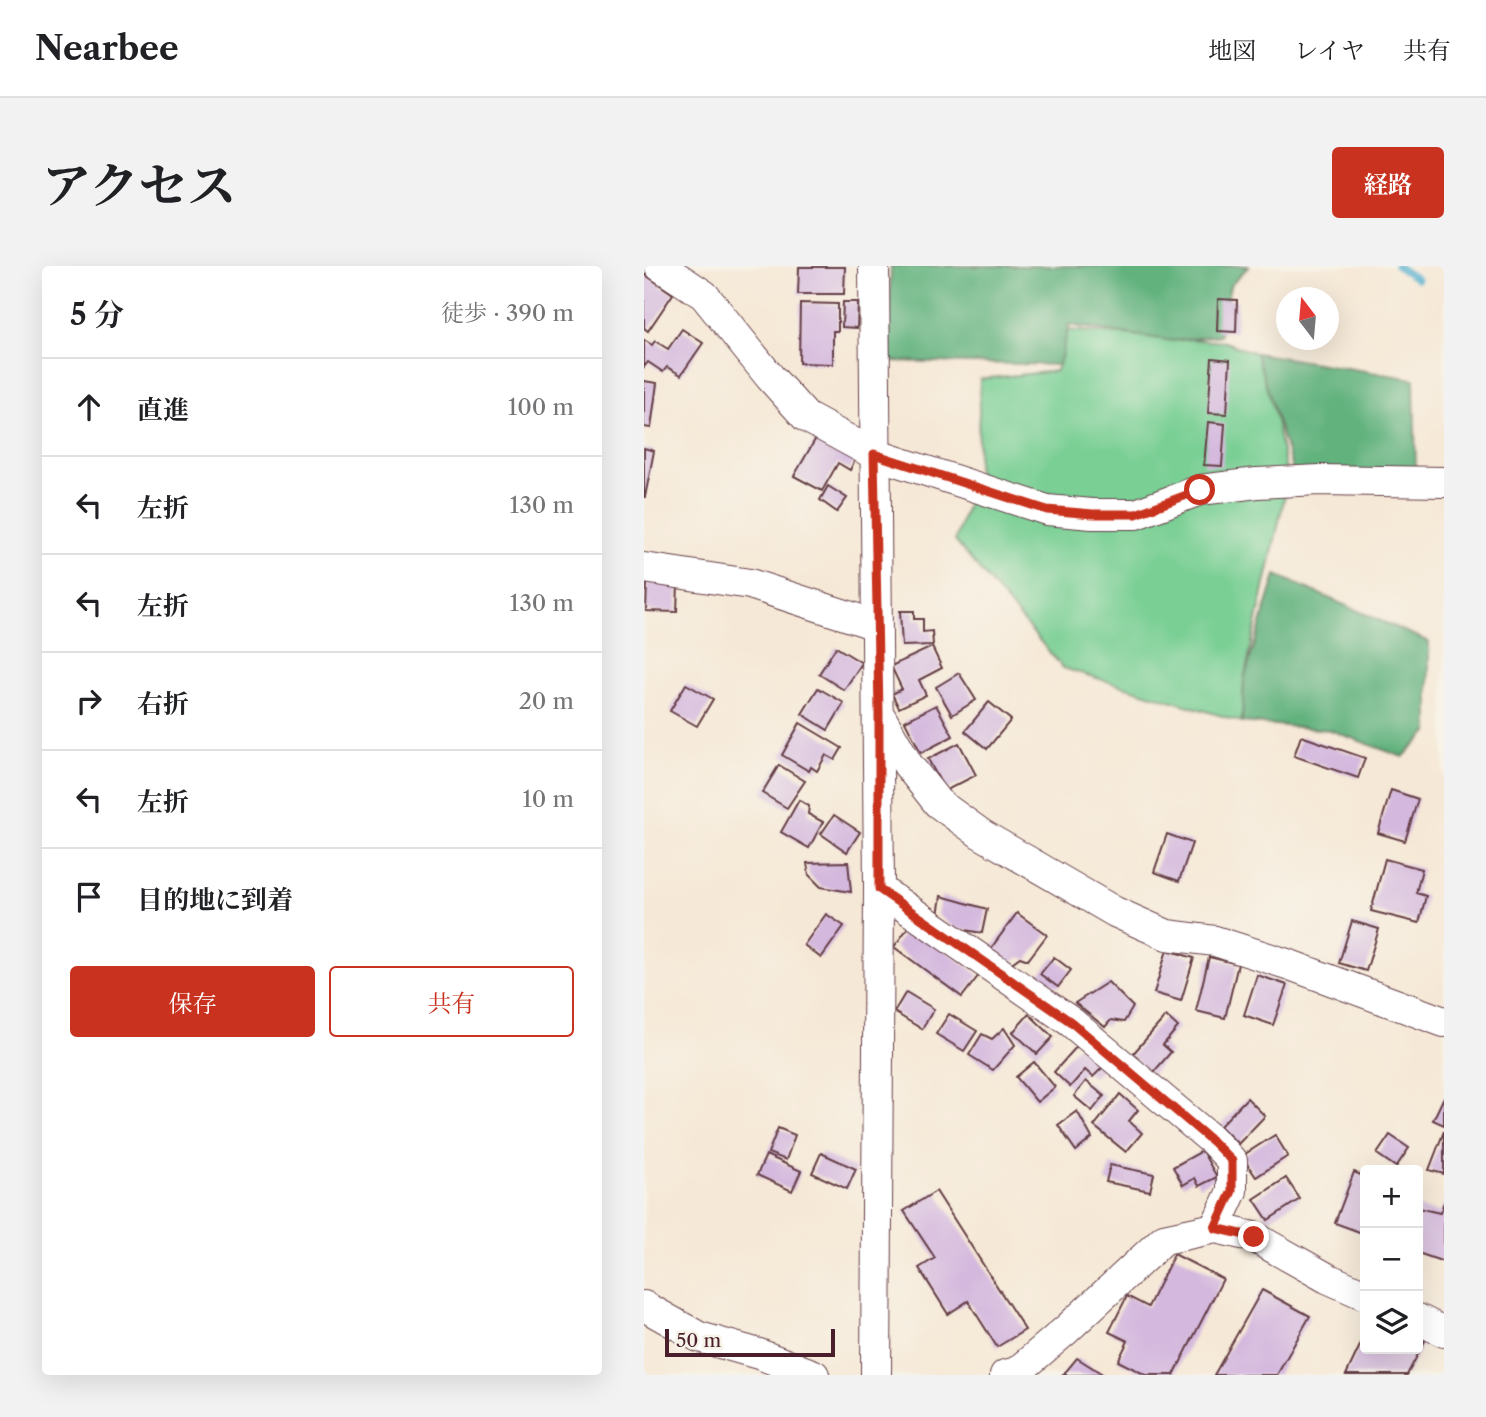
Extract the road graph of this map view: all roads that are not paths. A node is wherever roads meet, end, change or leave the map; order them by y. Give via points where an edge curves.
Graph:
1 (660, 266) edge
2 (874, 266) edge
3 (874, 454) junction
4 (1444, 482) edge
5 (644, 568) edge
6 (876, 625) junction
7 (879, 712) junction
8 (879, 889) junction
9 (1444, 1022) edge
10 (1215, 1228) junction
11 (1360, 1293) edge
12 (644, 1306) edge
13 (1423, 1322) edge
14 (1444, 1332) edge
15 (814, 1375) edge
16 (876, 1375) edge
17 (1005, 1375) edge

1 - 3 street via 704,295 806,417
2 - 3 street
3 - 4 street via 1047,510 1093,514 1136,514 1200,490 1257,483
3 - 6 street
5 - 6 street via 750,584
6 - 7 street
7 - 8 street
7 - 9 street via 908,765 938,803 981,834 1115,912 1167,934 1215,941 1290,965
8 - 10 street via 1071,1022 1232,1161 1232,1191
8 - 16 street
10 - 11 street via 1254,1237
10 - 17 street via 1164,1239 1017,1372
12 - 15 street via 699,1337
13 - 14 street

